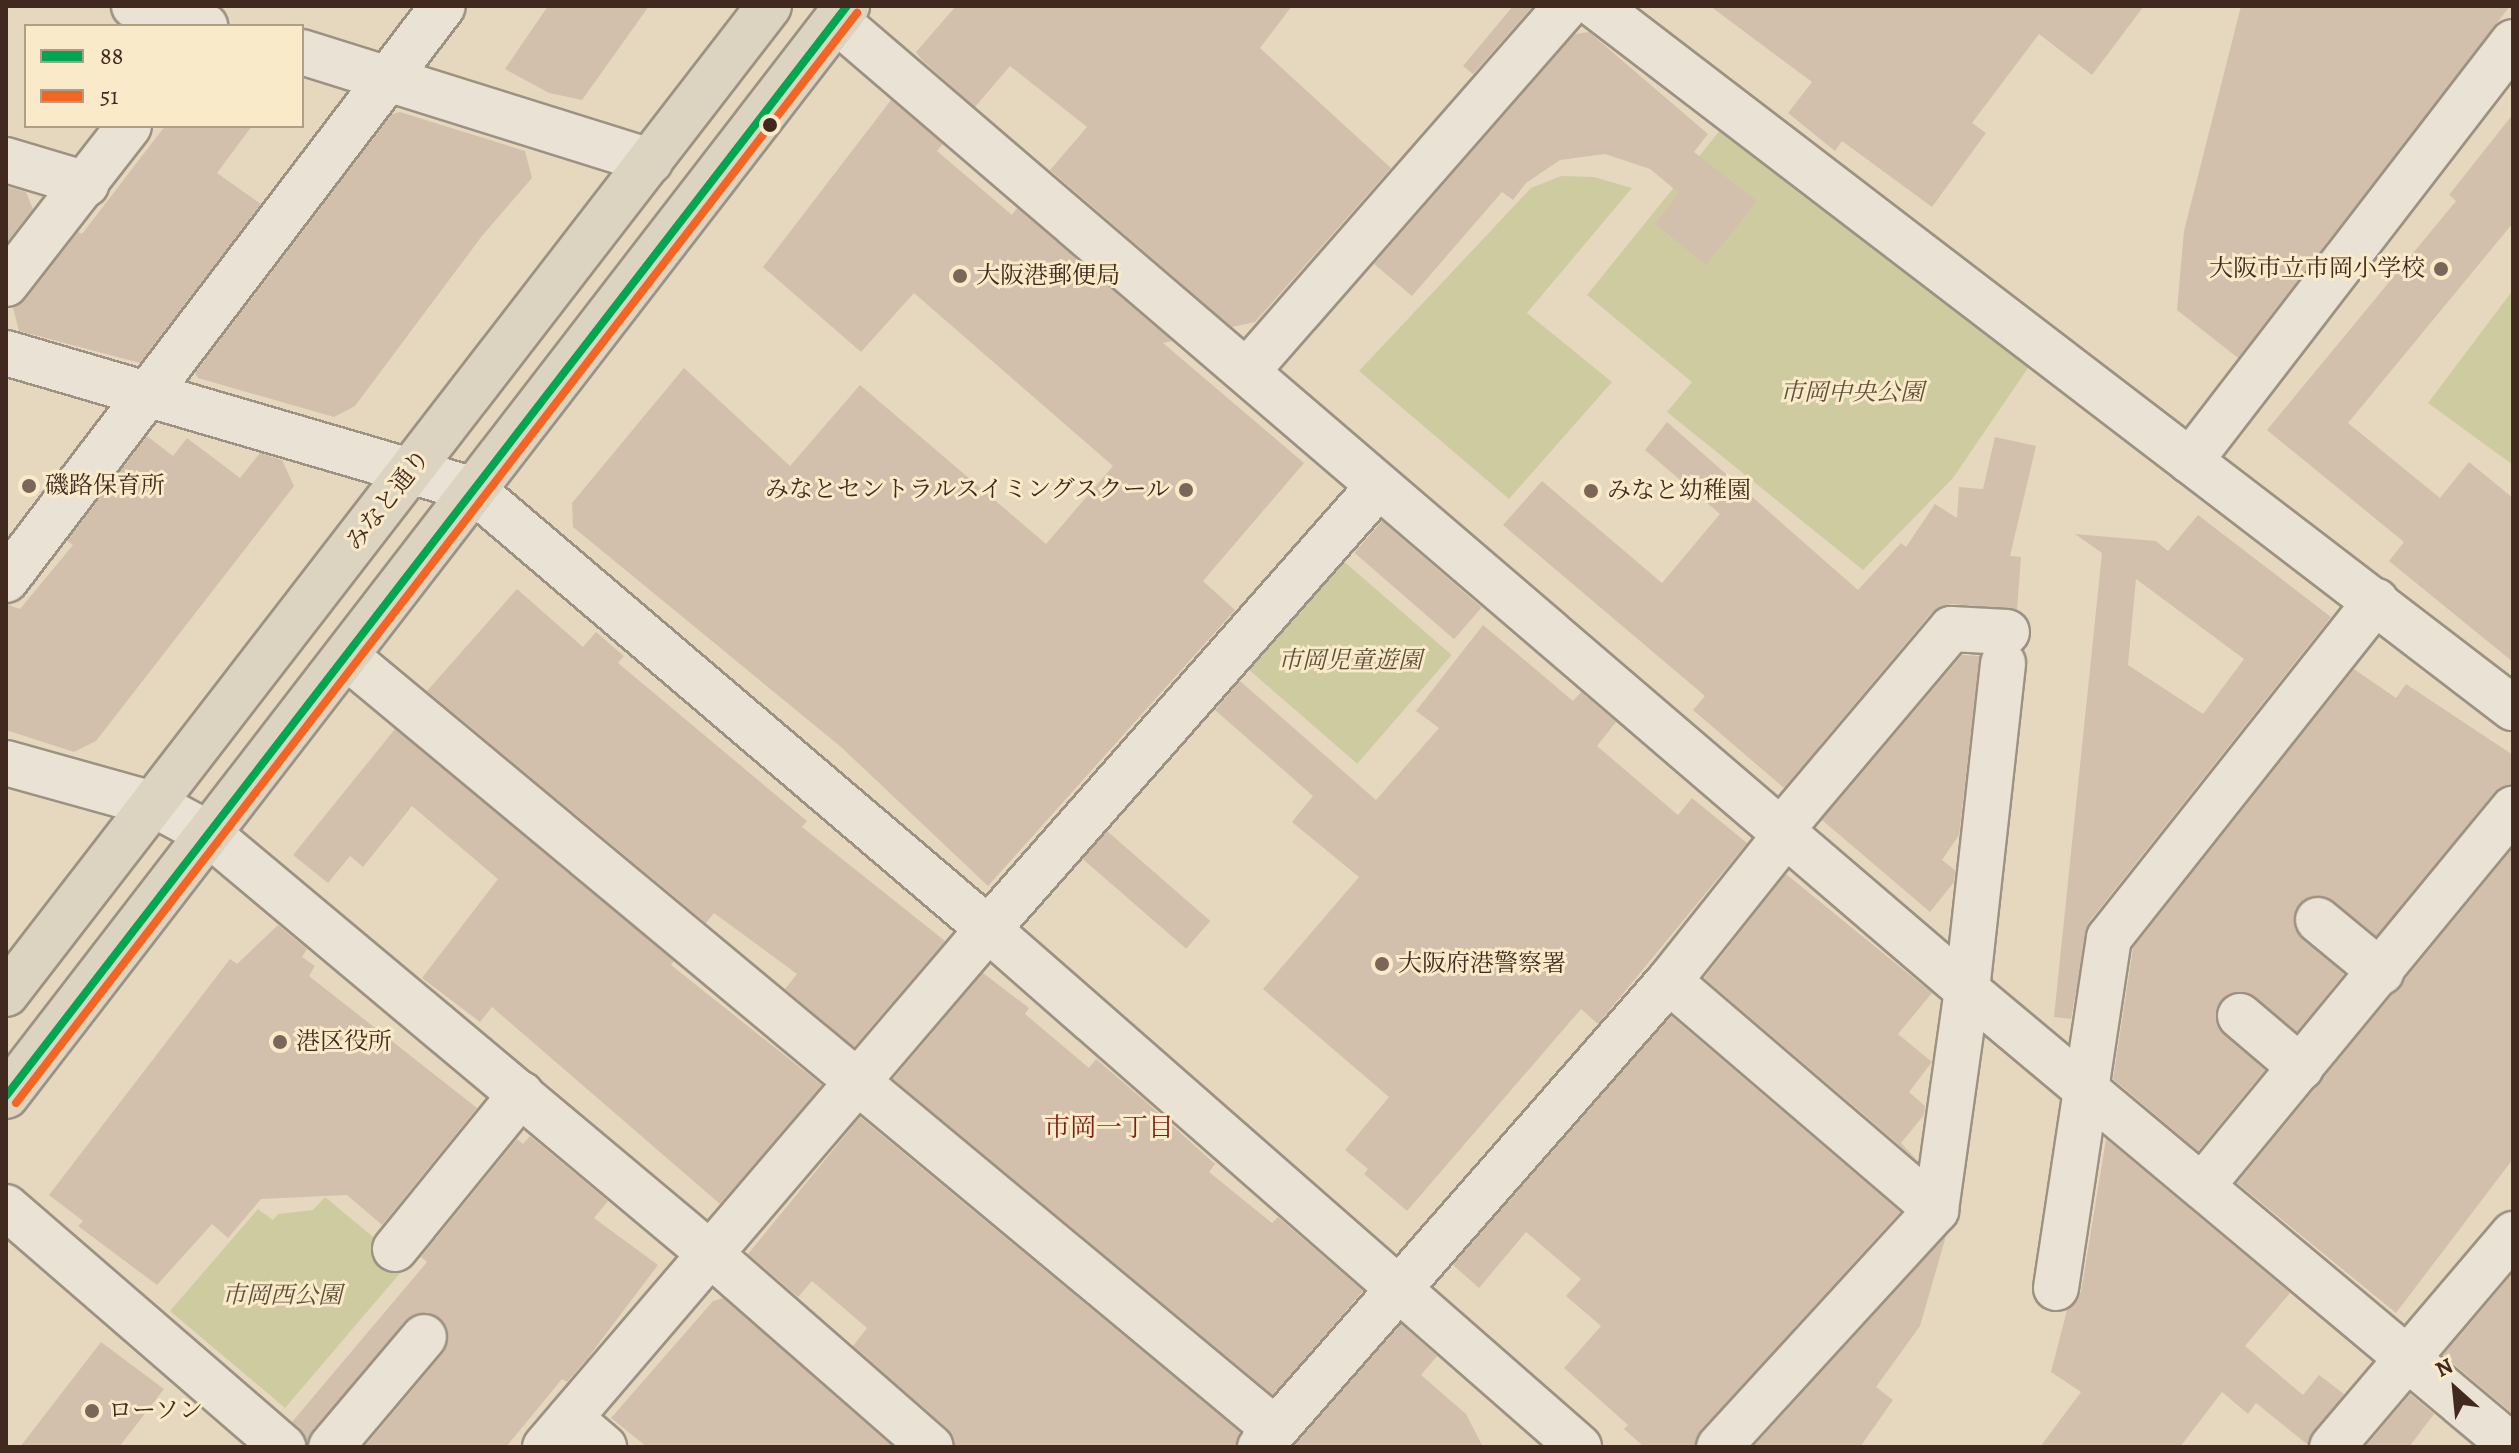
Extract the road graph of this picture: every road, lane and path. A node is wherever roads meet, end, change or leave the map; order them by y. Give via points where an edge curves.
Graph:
1 (134, 6) edge
2 (219, 6) edge
3 (443, 6) edge
4 (769, 6) edge
5 (1566, 6) edge
6 (1596, 6) edge
7 (842, 13) edge
8 (197, 24) edge
9 (206, 24) edge
10 (2513, 42) edge
11 (304, 53) edge
12 (388, 75) junction
13 (128, 128) edge
14 (6, 160) edge
15 (650, 161) junction
16 (86, 184) junction
17 (6, 284) edge
18 (6, 353) edge
19 (1247, 371) junction
20 (144, 392) junction
21 (2190, 461) junction
22 (410, 471) junction
23 (1378, 487) junction
24 (472, 489) junction
25 (6, 580) edge
26 (2376, 601) junction
27 (347, 657) junction
28 (2513, 708) edge
29 (6, 763) edge
30 (153, 804) junction
31 (2513, 809) edge
32 (1785, 831) junction
33 (209, 834) junction
34 (2318, 920) dead end
35 (988, 929) junction
36 (2381, 972) junction
37 (1669, 981) junction
38 (1967, 990) junction
39 (6, 994) edge
40 (2240, 1016) dead end
41 (2301, 1068) junction
42 (856, 1081) junction
43 (2086, 1089) junction
44 (521, 1094) junction
45 (6, 1096) edge
46 (2202, 1186) junction
47 (6, 1207) edge
48 (1936, 1210) junction
49 (2513, 1234) edge
50 (395, 1249) dead end
51 (708, 1252) junction
52 (1397, 1285) junction
53 (2056, 1288) dead end
54 (424, 1337) dead end
55 (2409, 1358) junction
56 (557, 1432) edge
57 (1267, 1438) edge
58 (1559, 1441) edge
59 (270, 1443) edge
60 (331, 1447) edge
61 (604, 1447) edge
62 (931, 1447) edge
63 (1719, 1447) edge
64 (2332, 1447) edge
65 (2513, 1447) edge

1 - 8 street
2 - 9 street
3 - 12 street
4 - 15 highway, みなと通り
5 - 19 street
6 - 21 street
7 - 19 street
7 - 24 highway
10 - 21 street
11 - 12 street
12 - 15 street
12 - 20 street
13 - 16 street
14 - 16 street
15 - 22 highway, みなと通り
16 - 17 street
18 - 20 street
19 - 23 street
20 - 22 street
20 - 25 street
21 - 26 street
22 - 24 street
22 - 30 highway, みなと通り
23 - 32 street
23 - 35 street
24 - 27 highway
24 - 35 street
26 - 28 street
26 - 43 street via 2109,938
27 - 33 highway
27 - 42 street
29 - 30 street
30 - 33 street
30 - 39 highway, みなと通り
31 - 36 street
32 - 37 street
32 - 38 street
32 - 38 street via 1951,629 2005,648
33 - 44 street
33 - 45 highway
34 - 36 street
35 - 42 street
35 - 52 street
36 - 41 street
37 - 48 street
37 - 52 street
38 - 43 street
38 - 48 street
40 - 41 street
41 - 46 street
42 - 51 street
42 - 57 street
43 - 46 street
43 - 53 street
44 - 50 street
44 - 51 street
46 - 55 street
47 - 59 street
48 - 63 street
49 - 55 street
51 - 56 street
51 - 62 street
52 - 57 street
52 - 58 street
54 - 60 street
55 - 64 street
55 - 65 street
56 - 61 street

